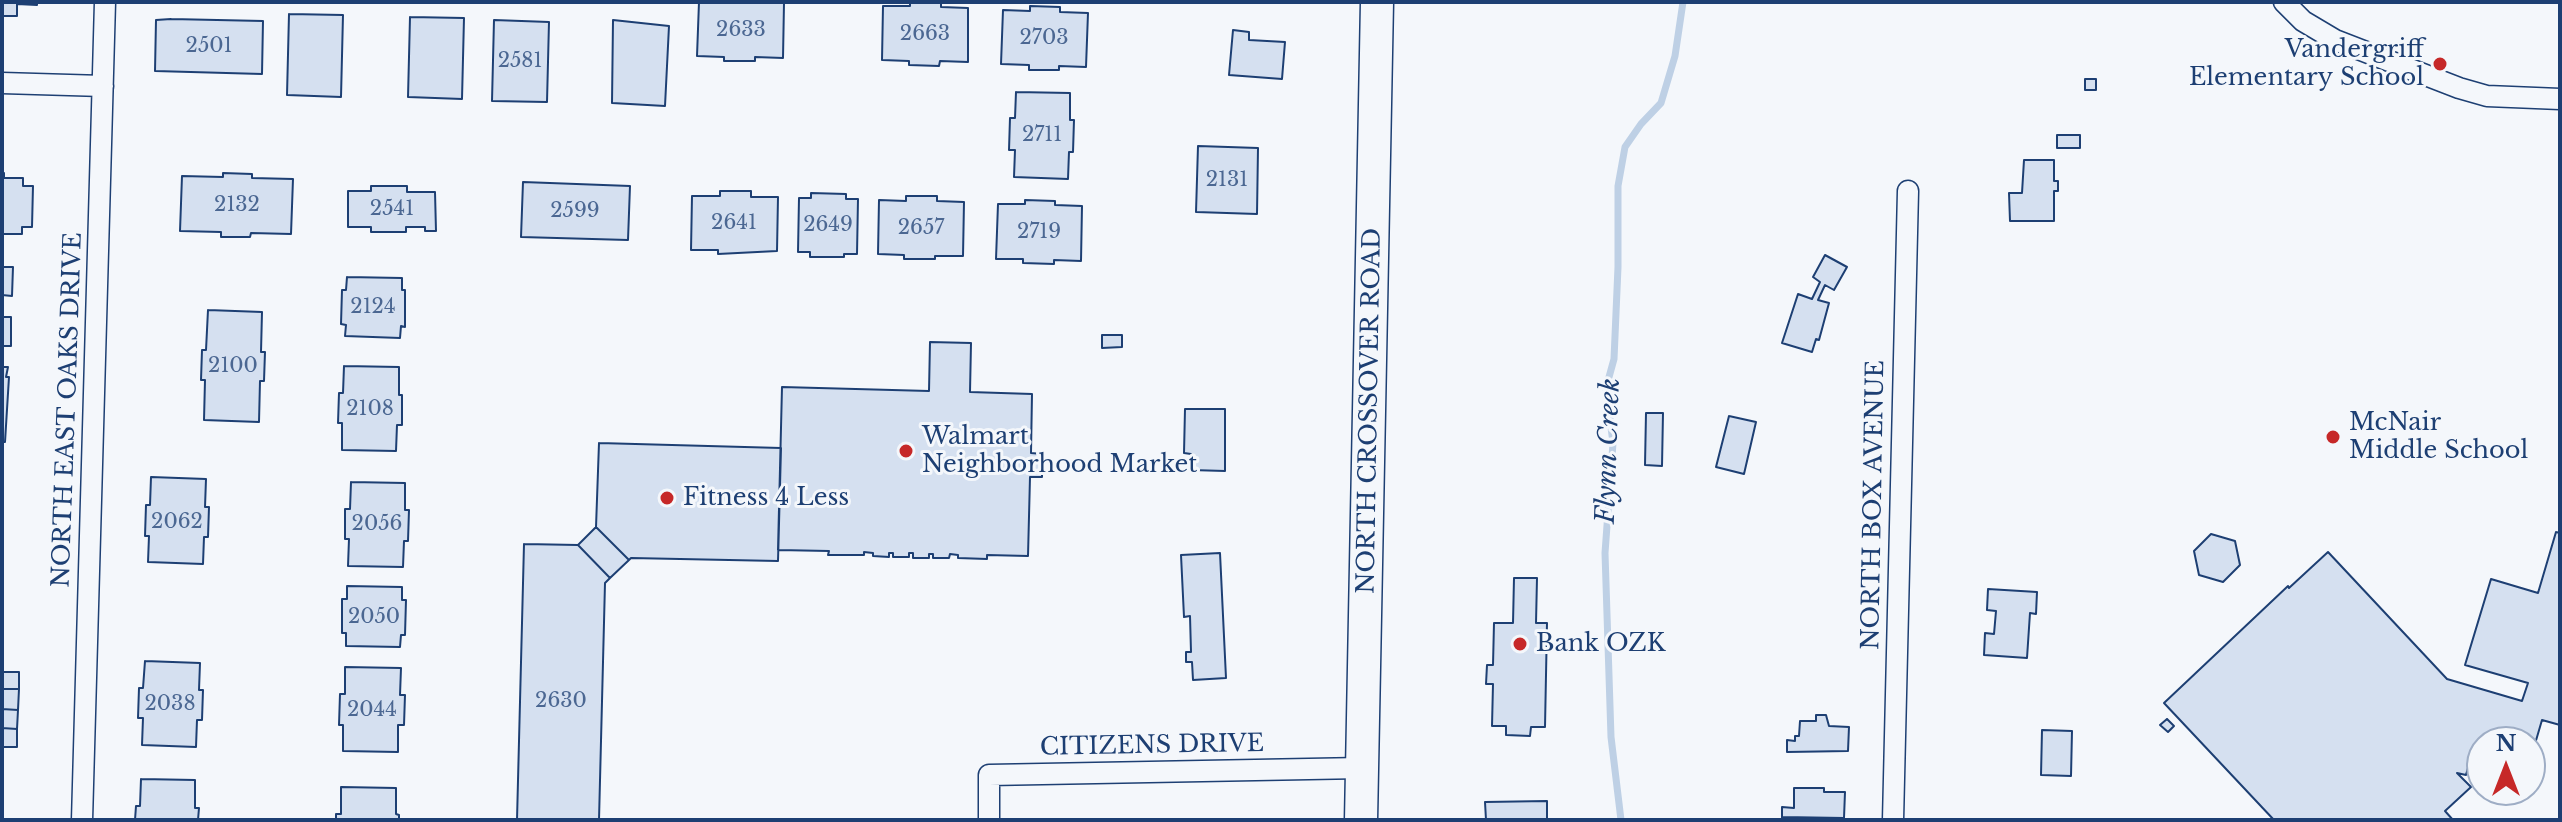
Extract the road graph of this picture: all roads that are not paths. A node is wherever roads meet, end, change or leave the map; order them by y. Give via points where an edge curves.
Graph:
1 (105, 2) edge
2 (1377, 2) edge
3 (2284, 2) edge
4 (2, 83) edge
5 (103, 86) junction
6 (2560, 99) edge
7 (1908, 191) dead end
8 (1362, 768) junction
9 (82, 820) edge
10 (989, 820) edge
11 (1361, 820) edge
12 (1893, 820) edge

1 - 5 street, NORTH EAST OAKS DRIVE
2 - 8 main road, NORTH CROSSOVER ROAD
3 - 6 street via 2335,40 2459,88 2487,96
4 - 5 street
5 - 9 street, NORTH EAST OAKS DRIVE
7 - 12 street, NORTH BOX AVENUE
8 - 10 street, CITIZENS DRIVE via 989,775
8 - 11 main road, NORTH CROSSOVER ROAD

